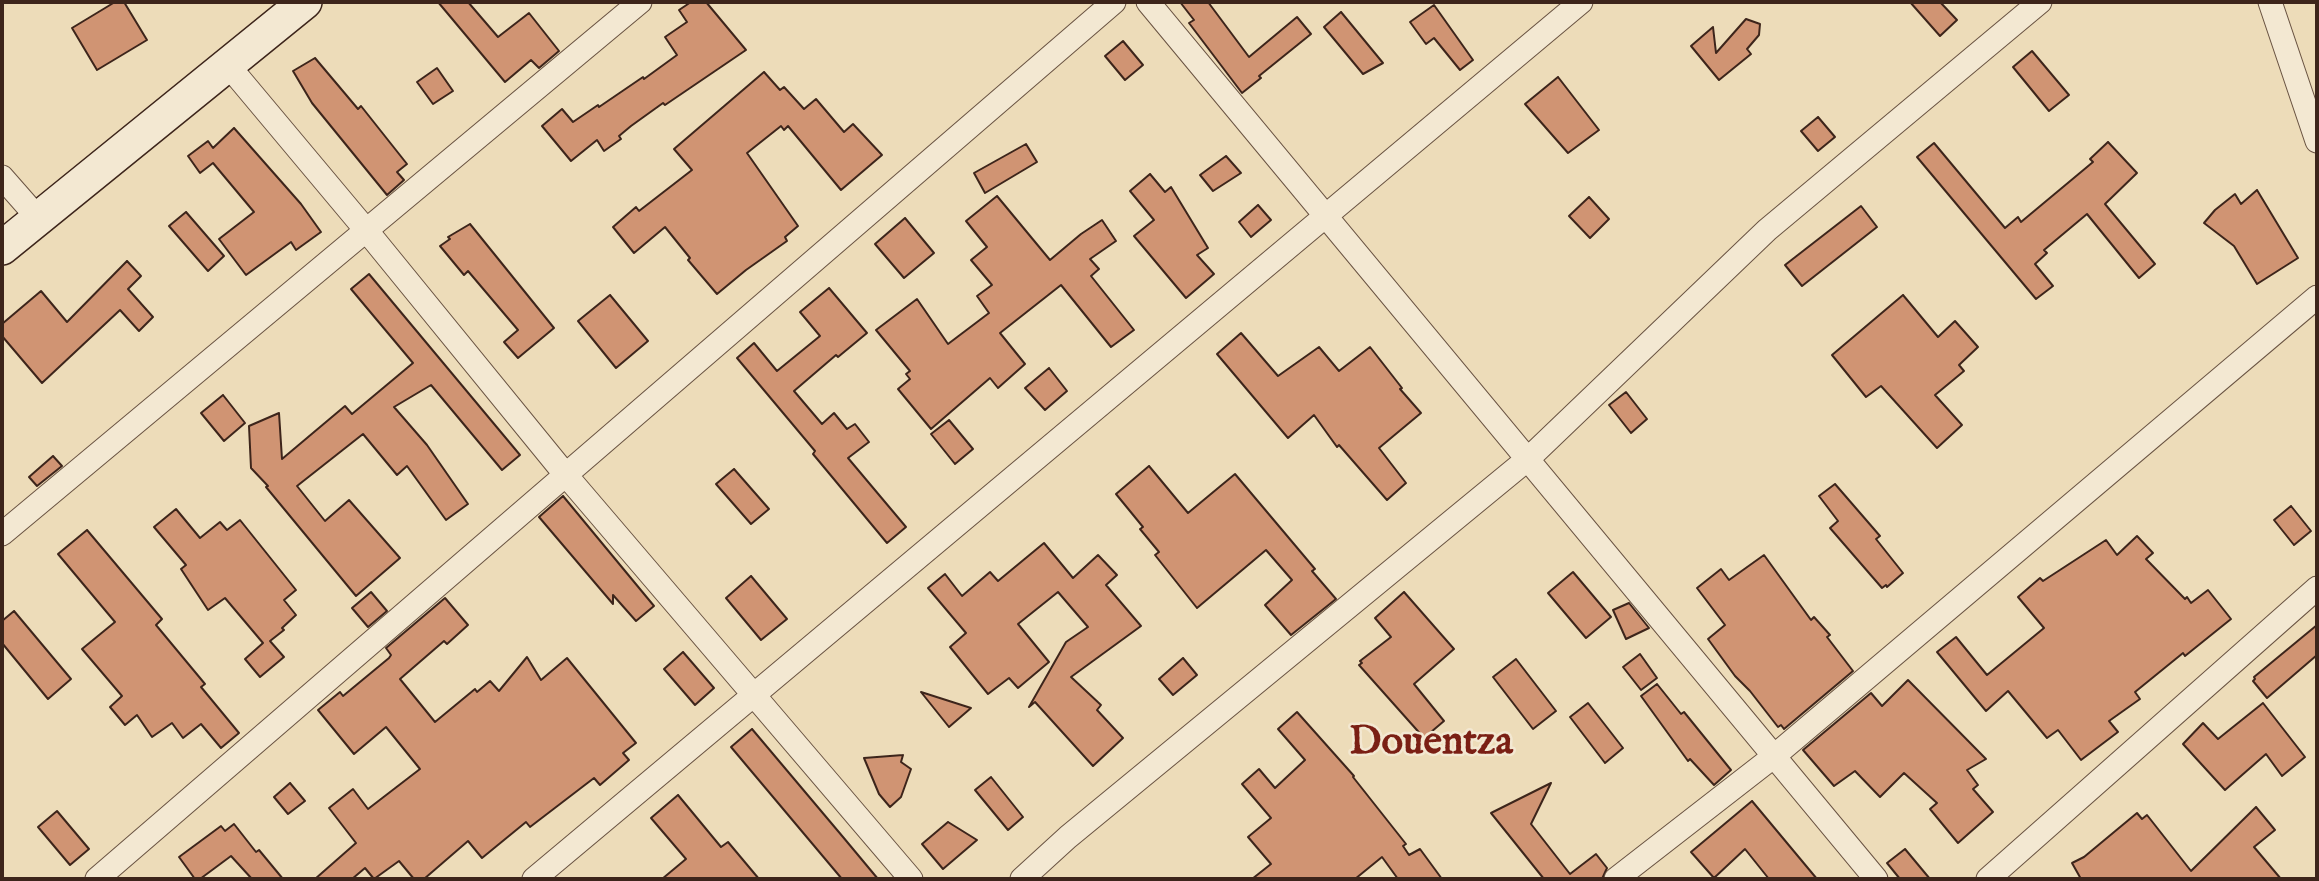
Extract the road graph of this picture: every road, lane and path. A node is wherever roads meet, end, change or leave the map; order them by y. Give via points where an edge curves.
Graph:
1 (305, 2) edge
2 (640, 2) edge
3 (1114, 2) edge
4 (1148, 2) edge
5 (1581, 2) edge
6 (2040, 2) edge
7 (2270, 2) edge
8 (227, 64) junction
9 (2317, 141) edge
10 (2, 177) edge
11 (1327, 215) junction
12 (38, 218) junction
13 (366, 230) junction
14 (2, 248) edge
15 (2317, 297) edge
16 (1528, 458) junction
17 (565, 474) junction
18 (2, 534) edge
19 (2317, 588) edge
20 (754, 696) junction
21 (1773, 757) junction
22 (97, 879) edge
23 (534, 879) edge
24 (911, 879) edge
25 (1022, 879) edge
26 (1616, 879) edge
27 (1876, 879) edge
28 (1988, 879) edge

1 - 8 street
2 - 13 street
3 - 17 street
4 - 11 street
5 - 11 street
6 - 16 street via 1767,230
7 - 9 street
8 - 12 street
8 - 13 street
10 - 12 street
11 - 16 street
11 - 20 street
12 - 14 street
13 - 17 street
13 - 18 street
15 - 21 street
16 - 21 street
16 - 25 street
17 - 20 street
17 - 22 street
19 - 28 street
20 - 23 street
20 - 24 street
21 - 26 street
21 - 27 street

